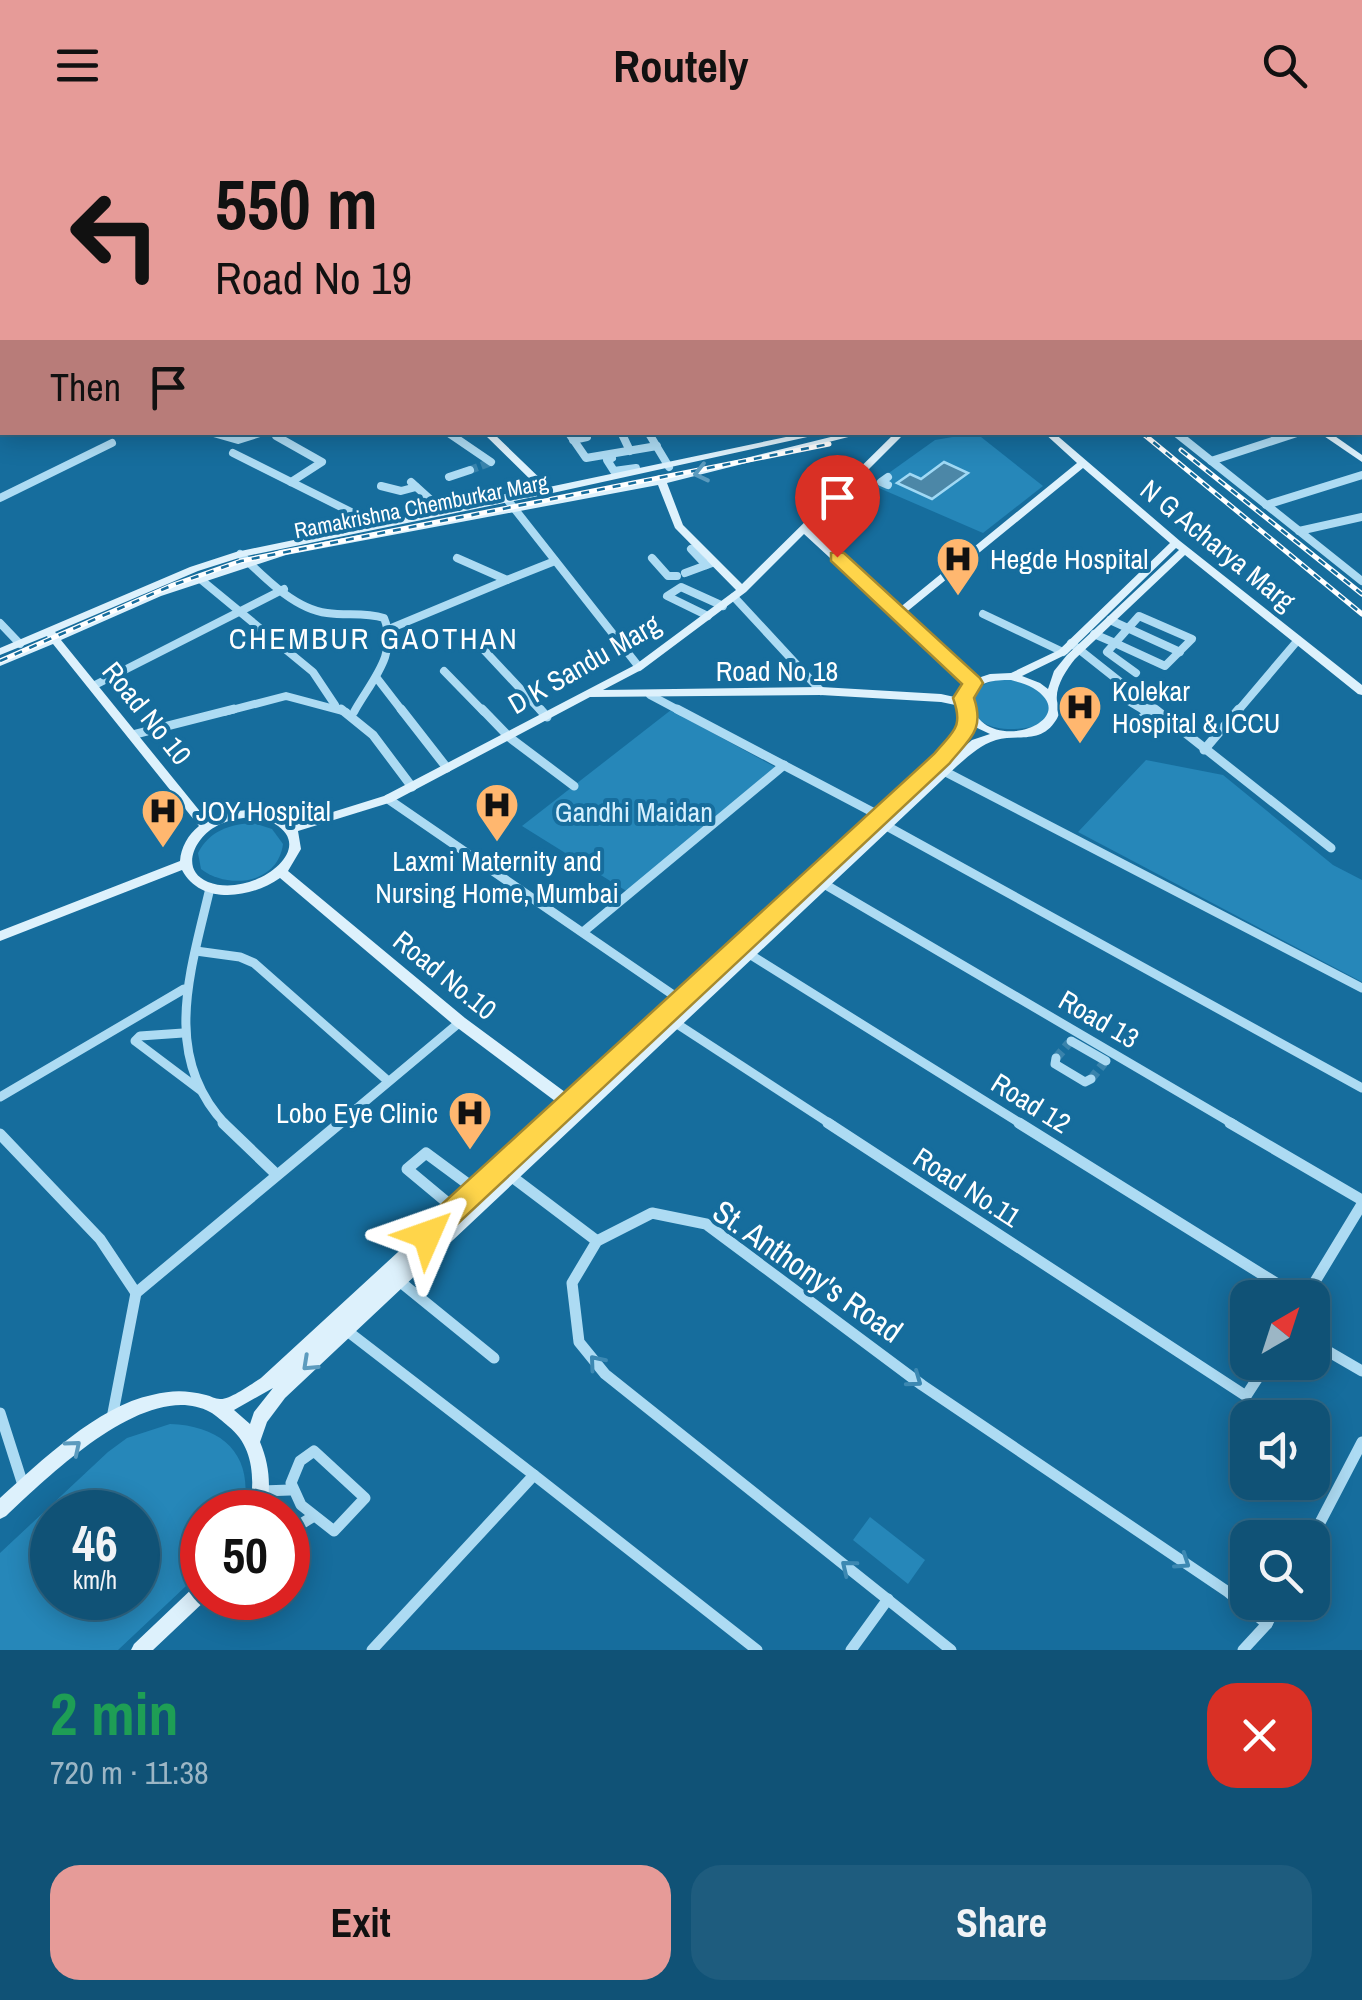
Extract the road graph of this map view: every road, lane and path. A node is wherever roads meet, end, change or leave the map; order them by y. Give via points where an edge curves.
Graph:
1 (220, 435) edge
2 (267, 435) edge
3 (275, 435) edge
4 (451, 435) edge
5 (489, 435) edge
6 (622, 435) edge
7 (650, 435) edge
8 (813, 435) edge
9 (852, 435) edge
10 (899, 435) edge
11 (1051, 435) edge
12 (1179, 435) edge
13 (1291, 435) edge
14 (1326, 435) edge
15 (570, 436) edge
16 (112, 443) dead end
17 (657, 446) junction
18 (1362, 447) edge
19 (1349, 450) junction
20 (233, 453) dead end
21 (628, 453) junction
22 (510, 455) junction
23 (1362, 460) edge
24 (1211, 462) junction
25 (1083, 463) junction
26 (670, 467) junction
27 (470, 470) tunnel mouth
28 (656, 470) junction
29 (638, 471) junction
30 (1362, 475) edge
31 (450, 477) dead end
32 (291, 482) junction
33 (662, 482) junction
34 (381, 486) dead end
35 (548, 491) junction
36 (0, 498) edge
37 (510, 503) junction
38 (1266, 505) junction
39 (443, 510) junction
40 (1362, 517) edge
41 (375, 524) junction
42 (806, 530) junction
43 (1299, 531) junction
44 (1181, 547) junction
45 (691, 549) dead end
46 (245, 558) junction
47 (457, 558) dead end
48 (652, 558) dead end
49 (555, 560) junction
50 (705, 560) junction
51 (199, 578) junction
52 (507, 580) junction
53 (1362, 581) edge
54 (284, 590) junction
55 (738, 593) junction
56 (723, 606) junction
57 (894, 610) junction
58 (241, 611) junction
59 (983, 614) dead end
60 (708, 616) junction
61 (1110, 620) junction
62 (0, 623) edge
63 (1127, 628) junction
64 (389, 629) junction
65 (1094, 634) junction
66 (52, 636) junction
67 (1298, 640) junction
68 (1112, 642) junction
69 (20, 644) junction
70 (1071, 648) junction
71 (484, 650) dead end
72 (0, 652) edge
73 (1180, 652) junction
74 (0, 663) edge
75 (638, 667) junction
76 (444, 671) dead end
77 (1136, 674) dead end
78 (376, 676) junction
79 (1012, 676) junction
80 (973, 683) junction
81 (93, 686) junction
82 (820, 691) junction
83 (1362, 692) edge
84 (591, 694) junction
85 (650, 695) junction
86 (1052, 696) junction
87 (963, 703) junction
88 (334, 705) junction
89 (1151, 711) junction
90 (354, 712) junction
91 (547, 717) junction
92 (970, 718) junction
93 (1131, 727) dead end
94 (1000, 734) junction
95 (132, 735) junction
96 (508, 736) junction
97 (1204, 750) junction
98 (784, 765) junction
99 (447, 768) junction
100 (939, 769) junction
101 (412, 786) junction
102 (574, 786) dead end
103 (388, 799) junction
104 (884, 821) junction
105 (206, 826) junction
106 (291, 829) junction
107 (1331, 848) dead end
108 (185, 864) junction
109 (282, 873) junction
110 (819, 881) junction
111 (210, 888) junction
112 (583, 932) junction
113 (0, 936) edge
114 (743, 950) junction
115 (196, 951) junction
116 (1362, 988) edge
117 (184, 989) junction
118 (686, 1004) junction
119 (670, 1019) junction
120 (460, 1022) junction
121 (183, 1033) junction
122 (1056, 1058) dead end
123 (1091, 1079) dead end
124 (388, 1081) junction
125 (1362, 1088) edge
126 (201, 1091) junction
127 (0, 1097) edge
128 (574, 1108) junction
129 (0, 1134) edge
130 (505, 1172) junction
131 (275, 1173) junction
132 (476, 1190) junction
133 (1362, 1202) edge
134 (455, 1209) junction
135 (596, 1241) junction
136 (398, 1280) junction
137 (1273, 1280) edge
138 (1313, 1280) edge
139 (136, 1293) junction
140 (346, 1330) junction
141 (1330, 1352) edge
142 (494, 1358) dead end
143 (1362, 1370) edge
144 (1256, 1380) edge
145 (217, 1408) junction
146 (0, 1413) edge
147 (112, 1418) junction
148 (252, 1441) junction
149 (1362, 1442) edge
150 (534, 1475) junction
151 (24, 1488) junction
152 (261, 1490) edge
153 (290, 1490) edge
154 (0, 1510) edge
155 (310, 1513) edge
156 (314, 1516) junction
157 (310, 1518) edge
158 (1321, 1520) edge
159 (888, 1599) junction
160 (180, 1612) edge
161 (1269, 1620) edge
162 (1267, 1624) junction
163 (140, 1650) edge
164 (372, 1650) edge
165 (756, 1650) edge
166 (851, 1650) edge
167 (951, 1650) edge
168 (1244, 1650) edge

1 - 2 street
3 - 32 street via 322,462
4 - 22 street via 490,462
5 - 22 main road
6 - 21 street
7 - 17 street
8 - 26 main road, Ramakrishna Chemburkar Marg
9 -> 33 main road, Ramakrishna Chemburkar Marg
10 - 42 main road, D K Sandu Marg
11 - 25 main road, N G Acharya Marg
12 - 24 street
13 - 24 street
14 - 19 main road
15 - 21 street via 586,458
16 - 36 street
17 - 21 street
17 - 26 street
18 - 19 street
19 - 23 main road
20 - 32 street
21 - 29 street
21 - 29 street via 607,460 614,471
22 - 35 main road
24 - 38 street
25 - 44 main road, N G Acharya Marg
25 - 57 main road via 911,606
26 - 28 main road, Ramakrishna Chemburkar Marg
27 - 31 street
28 - 29 main road, Ramakrishna Chemburkar Marg
28 - 33 main road
29 - 35 main road, Ramakrishna Chemburkar Marg
30 - 38 street
32 - 41 street
33 - 37 main road, Ramakrishna Chemburkar Marg
33 - 50 main road via 678,526
34 - 39 street via 401,491 414,484
35 - 37 main road, Ramakrishna Chemburkar Marg
37 - 39 main road, Ramakrishna Chemburkar Marg
37 - 46 main road, Ramakrishna Chemburkar Marg
37 - 49 street
38 - 43 street
39 - 41 main road, Ramakrishna Chemburkar Marg
40 - 43 street
41 - 46 main road, Ramakrishna Chemburkar Marg
42 - 55 main road, D K Sandu Marg
42 - 57 main road
43 - 53 street
44 - 61 main road
44 - 67 main road, N G Acharya Marg
44 - 70 main road
45 - 50 street
46 - 51 main road, Ramakrishna Chemburkar Marg
46 - 54 street
46 - 66 main road, Ramakrishna Chemburkar Marg via 194,568
47 - 52 street
48 - 50 street via 668,576
49 - 52 street
49 - 75 street
50 - 55 main road
51 - 58 street
51 - 66 main road, Ramakrishna Chemburkar Marg
52 - 64 street
54 - 58 street
54 - 64 street via 322,613 368,612 384,618
55 - 56 main road, D K Sandu Marg
55 - 82 street
56 - 60 main road, D K Sandu Marg
56 - 60 street via 682,587 667,596
57 - 80 main road
58 - 81 street
58 - 88 street via 313,672
59 - 70 street
60 - 75 main road, D K Sandu Marg
61 - 63 street
61 - 65 main road
62 - 69 street
63 - 68 street
63 - 73 street
63 - 73 street via 1139,616 1192,639
64 - 78 street
65 - 68 street
65 - 70 main road
66 - 69 main road, Ramakrishna Chemburkar Marg
66 - 74 main road, Ramakrishna Chemburkar Marg
66 - 81 main road, Road No 10
67 - 83 main road, N G Acharya Marg
67 - 97 street
68 - 73 street via 1165,666
68 - 77 street via 1110,658
69 - 72 main road, Ramakrishna Chemburkar Marg
70 - 79 main road
70 - 86 main road
70 - 89 street
71 - 91 street
75 - 84 main road, D K Sandu Marg
76 - 96 street
78 - 90 street
78 - 99 street
79 - 80 main road
79 - 86 main road
80 - 87 main road
81 - 95 main road, Road No 10
82 - 85 main road, Road No 18
82 - 87 main road, Road No 18
84 - 85 main road, Road No 18
84 - 91 main road, D K Sandu Marg
85 - 98 street
86 - 94 main road via 1051,724 1022,736
87 - 92 main road
88 - 90 street
88 - 95 street via 286,696
89 - 93 street
89 - 97 street
90 - 101 street
91 - 96 main road, D K Sandu Marg
92 - 94 main road
92 - 100 main road
94 - 100 main road
95 - 105 main road, Road No 10
96 - 99 main road, D K Sandu Marg
96 - 102 street
97 - 107 street
98 - 104 street
98 - 112 street
99 - 101 main road, D K Sandu Marg
100 - 104 main road
100 - 116 street
101 - 103 main road, D K Sandu Marg
103 - 106 main road, D K Sandu Marg
103 - 112 street
104 - 110 main road
104 - 125 street
105 - 106 main road via 253,813
105 - 108 main road via 190,844
106 - 109 main road via 296,851
108 - 111 main road
108 - 113 main road
109 - 111 main road via 248,890
109 - 120 main road, Road No.10
110 - 114 main road
110 - 133 street, Road 13 via 1073,1039
111 - 115 street
112 - 118 street
114 - 118 main road
114 - 137 street, Road 12
115 - 117 street
115 - 124 street via 254,963
117 - 121 street
117 - 127 street
118 - 119 main road
119 - 128 main road
119 - 144 street, Road No.11 via 1246,1396
120 - 124 street
120 - 128 main road, Road No.10
121 - 126 street
121 - 126 street via 135,1042
122 - 123 street via 1057,1066
124 - 131 street
126 - 131 street
128 - 130 main road
129 - 139 street via 100,1239
130 - 132 main road
130 - 135 street
130 - 136 main road
131 - 139 street
132 - 134 main road
132 - 134 street via 426,1153 407,1169
133 - 138 street
134 - 145 main road via 266,1383
159 -> 135 street via 605,1374 579,1342 572,1283
135 -> 162 street, St. Anthony's Road via 652,1213 706,1224 922,1386
136 - 140 main road
136 - 142 street
139 - 147 street
140 -> 148 main road via 278,1392
140 - 150 street
141 - 143 street
145 - 147 main road via 166,1400
145 - 148 main road
146 - 151 street
151 -> 147 main road
148 - 152 main road
149 - 158 street
150 - 164 street
150 - 165 street
151 - 154 main road
153 - 156 street via 294,1471 314,1451 363,1493 362,1506 334,1531
155 - 156 street
156 - 157 street
159 - 166 street
159 - 167 street
160 - 163 main road
161 - 162 street
162 - 168 street

